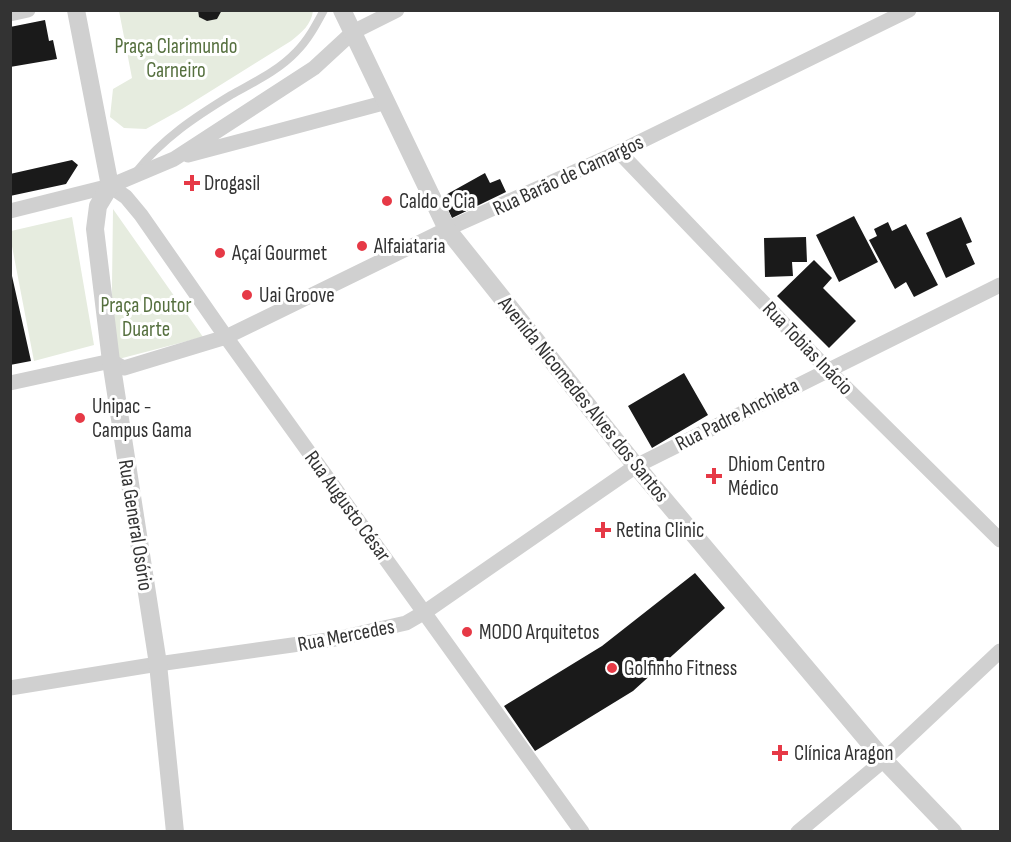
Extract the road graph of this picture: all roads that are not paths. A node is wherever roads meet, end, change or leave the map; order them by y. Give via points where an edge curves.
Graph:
1 (28, 10) edge
2 (76, 10) edge
3 (324, 10) edge
4 (342, 10) edge
5 (397, 10) edge
6 (909, 10) edge
7 (10, 14) edge
8 (353, 32) junction
9 (387, 102) junction
10 (619, 152) junction
11 (174, 159) junction
12 (133, 175) junction
13 (110, 186) junction
14 (10, 211) edge
15 (447, 229) junction
16 (1000, 285) edge
17 (226, 337) junction
18 (111, 361) junction
19 (827, 369) junction
20 (10, 382) edge
21 (636, 466) junction
22 (1000, 540) edge
23 (425, 612) junction
24 (1000, 651) edge
25 (158, 664) junction
26 (10, 688) edge
27 (884, 760) junction
28 (175, 831) edge
29 (582, 831) edge
30 (798, 831) edge
31 (953, 831) edge

1 - 7 street
2 - 13 street
3 - 12 lane via 304,44 289,59 186,123 160,144
4 - 8 street, Avenida Nicomedes Alves dos Santos
5 - 8 street
6 - 10 street, Rua Barão de Camargos
8 - 9 street, Avenida Nicomedes Alves dos Santos
8 - 11 street via 314,68
9 - 11 street
9 - 15 street, Avenida Nicomedes Alves dos Santos
10 - 15 street, Rua Barão de Camargos
10 - 19 street, Rua Tobias Inácio
11 - 12 street
12 - 13 street
13 - 14 street
13 - 17 street, Rua Augusto César via 141,215
13 - 18 street, Rua General Osório via 98,206 95,229
15 - 17 street, Rua Barão de Camargos
15 - 21 street, Avenida Nicomedes Alves dos Santos
16 - 19 street, Rua Padre Anchieta
17 - 18 street via 124,368
17 - 23 street, Rua Augusto César
18 - 20 street
18 - 25 street, Rua General Osório
19 - 21 street, Rua Padre Anchieta
19 - 22 street, Rua Tobias Inácio
21 - 23 street, Rua Mercedes
21 - 27 street, Avenida Nicomedes Alves dos Santos
23 - 25 street, Rua Mercedes via 388,629
23 - 29 street, Rua Augusto César
24 - 27 street
25 - 26 street, Rua Mercedes
25 - 28 street, Rua General Osório
27 - 30 street
27 - 31 street, Avenida Nicomedes Alves dos Santos

